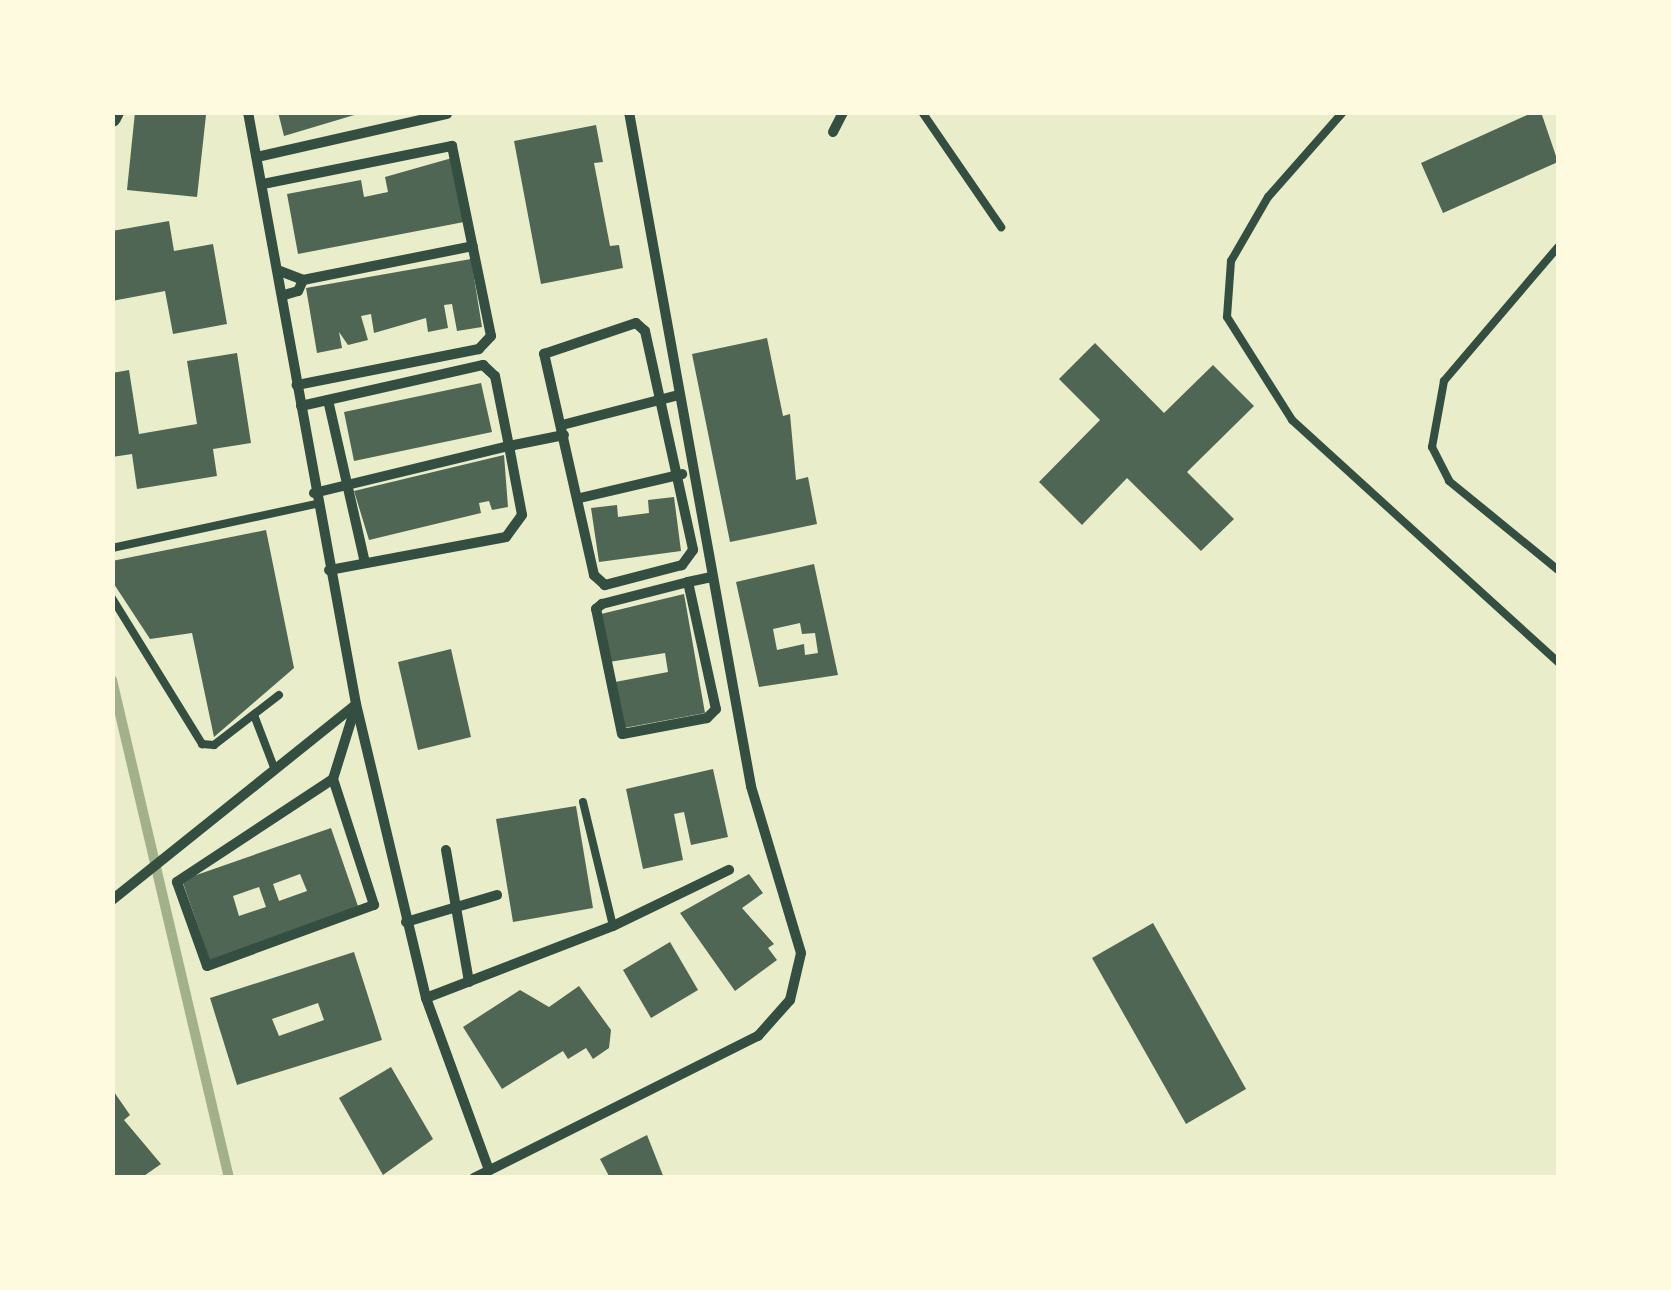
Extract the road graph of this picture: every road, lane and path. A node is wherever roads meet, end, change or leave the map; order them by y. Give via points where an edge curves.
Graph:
1 (248, 112) edge
2 (630, 112) edge
3 (842, 112) edge
4 (922, 112) edge
5 (1342, 112) edge
6 (447, 114) edge
7 (414, 117) edge
8 (833, 132) dead end
9 (257, 157) junction
10 (263, 184) junction
11 (1001, 227) dead end
12 (473, 246) junction
13 (1558, 247) edge
14 (280, 271) junction
15 (303, 280) junction
16 (284, 296) junction
17 (297, 385) junction
18 (679, 394) junction
19 (328, 400) junction
20 (660, 400) junction
21 (300, 406) junction
22 (563, 430) junction
23 (509, 446) junction
24 (692, 470) junction
25 (676, 475) junction
26 (347, 484) junction
27 (314, 498) junction
28 (580, 498) junction
29 (112, 548) edge
30 (365, 563) junction
31 (329, 570) junction
32 (1558, 570) edge
33 (711, 577) junction
34 (688, 582) junction
35 (112, 598) edge
36 (1558, 662) edge
37 (280, 695) dead end
38 (356, 704) junction
39 (254, 714) junction
40 (275, 770) junction
41 (333, 779) junction
42 (583, 802) dead end
43 (446, 850) dead end
44 (729, 870) dead end
45 (497, 896) dead end
46 (112, 900) edge
47 (456, 907) junction
48 (406, 922) junction
49 (613, 926) junction
50 (469, 982) junction
51 (426, 998) junction
52 (489, 1170) junction
53 (474, 1178) edge

1 - 9 street
2 - 18 street
3 - 8 street
4 - 11 lane
5 - 36 lane via 1268,197 1231,260 1227,317 1292,420
6 - 7 street
7 - 9 street
9 - 10 street
10 - 12 street via 452,146
10 - 14 street
12 - 15 street
12 - 17 street via 487,344
13 - 32 lane via 1444,382 1432,447 1449,481
14 - 15 street
14 - 16 street
15 - 16 street via 298,291
16 - 17 street
17 - 21 street
18 - 20 street
18 - 24 street
19 - 21 street
19 - 23 street via 483,365 495,376
19 - 26 street
20 - 22 street
20 - 22 street via 645,331 636,323 544,354
20 - 25 street
21 - 27 street
22 - 23 street
22 - 28 street
23 - 26 street
23 - 30 street via 522,515 517,530 506,538
24 - 25 street
24 - 33 street
25 - 28 street
25 - 28 street via 689,560 605,585 594,574
26 - 27 street
26 - 30 street
27 - 29 lane
27 - 31 street
30 - 31 street
31 - 38 street
33 - 34 street
33 - 52 street via 751,786 800,954 790,1000 758,1036
34 - 34 street via 596,609 622,734 706,718 716,710
35 - 39 lane via 202,744 214,745
37 - 39 lane
38 - 40 street
38 - 41 street
38 - 48 street
39 - 40 lane
40 - 46 street
41 - 41 street via 176,882 207,966 371,910 374,901
42 - 49 lane
43 - 47 street
44 - 49 street
45 - 47 street
47 - 48 street
47 - 50 street
48 - 51 street
49 - 50 street
50 - 51 street
51 - 52 street
52 - 53 street

